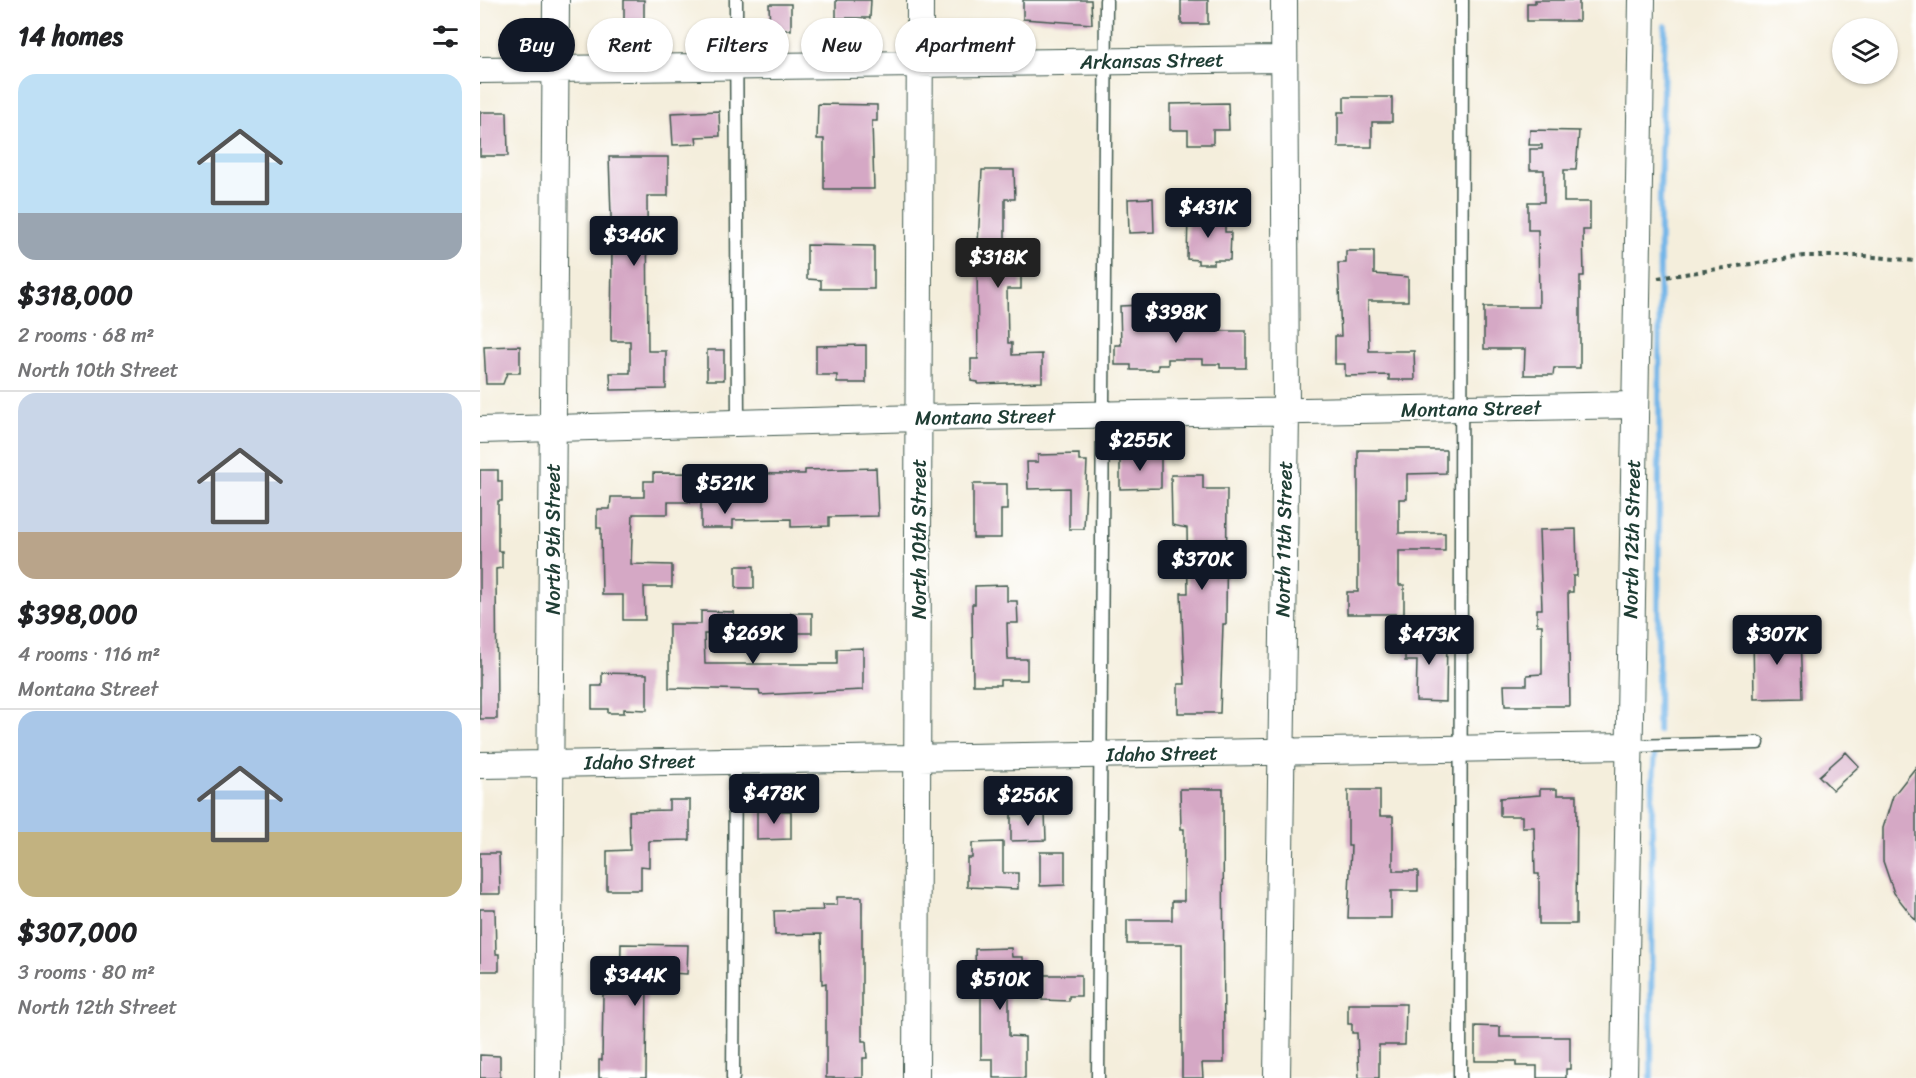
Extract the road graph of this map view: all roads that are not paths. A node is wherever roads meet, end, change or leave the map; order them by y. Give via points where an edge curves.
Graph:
1 (556, 0) edge
2 (736, 0) edge
3 (920, 0) edge
4 (1107, 0) edge
5 (1284, 0) edge
6 (1462, 0) edge
7 (1642, 0) edge
8 (556, 18) edge
9 (736, 18) edge
10 (920, 18) edge
11 (1284, 59) junction
12 (1106, 61) junction
13 (1036, 62) edge
14 (895, 63) edge
15 (789, 65) edge
16 (685, 67) edge
17 (575, 69) edge
18 (480, 70) edge
19 (498, 70) edge
20 (556, 72) edge
21 (735, 72) edge
22 (920, 72) edge
23 (1634, 405) junction
24 (1461, 409) junction
25 (1286, 412) junction
26 (1103, 416) junction
27 (919, 418) junction
28 (738, 423) junction
29 (554, 428) junction
30 (480, 430) edge
31 (1758, 742) dead end
32 (1629, 746) junction
33 (1460, 749) junction
34 (1281, 752) junction
35 (1100, 755) junction
36 (735, 759) junction
37 (917, 759) junction
38 (551, 764) junction
39 (480, 765) edge
40 (548, 1078) edge
41 (733, 1078) edge
42 (916, 1078) edge
43 (1098, 1078) edge
44 (1277, 1078) edge
45 (1460, 1078) edge
46 (1624, 1078) edge

1 - 8 street, North 9th Street
2 - 9 lane
3 - 10 street, North 10th Street
4 - 12 lane
5 - 11 street, North 11th Street
6 - 24 lane
7 - 23 street, North 12th Street
11 - 12 street, Arkansas Street
11 - 25 street, North 11th Street
12 - 13 street, Arkansas Street
12 - 26 lane
14 - 15 street, Arkansas Street
16 - 17 street, Arkansas Street
18 - 19 street, Arkansas Street
20 - 29 street, North 9th Street
21 - 28 lane
22 - 27 street, North 10th Street
23 - 24 street, Montana Street
23 - 32 street, North 12th Street
24 - 25 street, Montana Street
24 - 33 lane
25 - 26 street, Montana Street
25 - 34 street, North 11th Street
26 - 27 street, Montana Street
26 - 35 lane
27 - 28 street, Montana Street
27 - 37 street, North 10th Street
28 - 29 street, Montana Street
29 - 30 street, Montana Street
29 - 38 street, North 9th Street
31 - 32 lane
32 - 33 street, Idaho Street
32 - 46 street, North 12th Street
33 - 34 street, Idaho Street
33 - 45 lane
34 - 35 street, Idaho Street
34 - 44 street, North 11th Street
35 - 37 street, Idaho Street
35 - 43 lane
36 - 37 street, Idaho Street
36 - 38 street, Idaho Street
36 - 41 lane
37 - 42 street, North 10th Street
38 - 39 street, Idaho Street
38 - 40 street, North 9th Street

